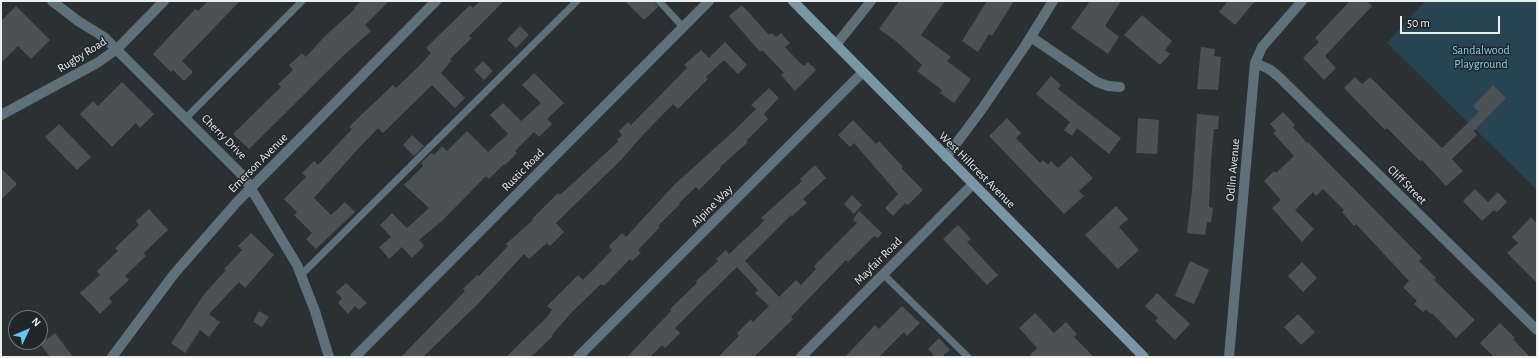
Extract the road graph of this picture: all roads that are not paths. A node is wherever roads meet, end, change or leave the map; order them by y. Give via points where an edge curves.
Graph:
1 (52, 1) edge
2 (164, 1) edge
3 (302, 1) edge
4 (436, 1) edge
5 (577, 1) edge
6 (658, 1) edge
7 (709, 1) edge
8 (793, 1) edge
9 (871, 1) edge
10 (1053, 1) edge
11 (1302, 1) edge
12 (684, 27) junction
13 (1031, 37) junction
14 (836, 45) junction
15 (117, 49) junction
16 (1255, 63) junction
17 (863, 72) junction
18 (1120, 87) dead end
19 (1, 115) edge
20 (186, 118) junction
21 (946, 157) junction
22 (973, 184) junction
23 (251, 189) junction
24 (883, 274) junction
25 (301, 275) junction
26 (1537, 330) edge
27 (112, 357) edge
28 (329, 357) edge
29 (355, 357) edge
30 (578, 357) edge
31 (800, 357) edge
32 (968, 357) edge
33 (1144, 357) edge
34 (1229, 357) edge

1 - 15 street, Cherry Drive
2 - 15 street, Rugby Road
3 - 20 lane
4 - 23 street, Emerson Avenue
5 - 25 lane
6 - 12 lane
7 - 12 street, Rustic Road
8 - 14 street, West Hillcrest Avenue
9 - 14 street
10 - 13 street
11 - 16 street, Odlin Avenue via 1262,47
12 - 29 street, Rustic Road
13 - 18 street via 1097,82
13 - 21 street
14 - 17 street, West Hillcrest Avenue
15 - 19 street, Rugby Road via 97,63
15 - 20 street, Cherry Drive
16 - 26 street, Cliff Street via 1278,76
16 - 34 street, Odlin Avenue
17 - 21 street, West Hillcrest Avenue
17 - 30 street, Alpine Way
20 - 23 street, Cherry Drive via 239,172
21 - 22 street, West Hillcrest Avenue
22 - 24 street, Mayfair Road
22 - 33 street, West Hillcrest Avenue
23 - 25 street, Cherry Drive via 292,255
23 - 27 street, Emerson Avenue via 174,274
24 - 31 street, Mayfair Road
24 - 32 lane
25 - 28 street, Cherry Drive

